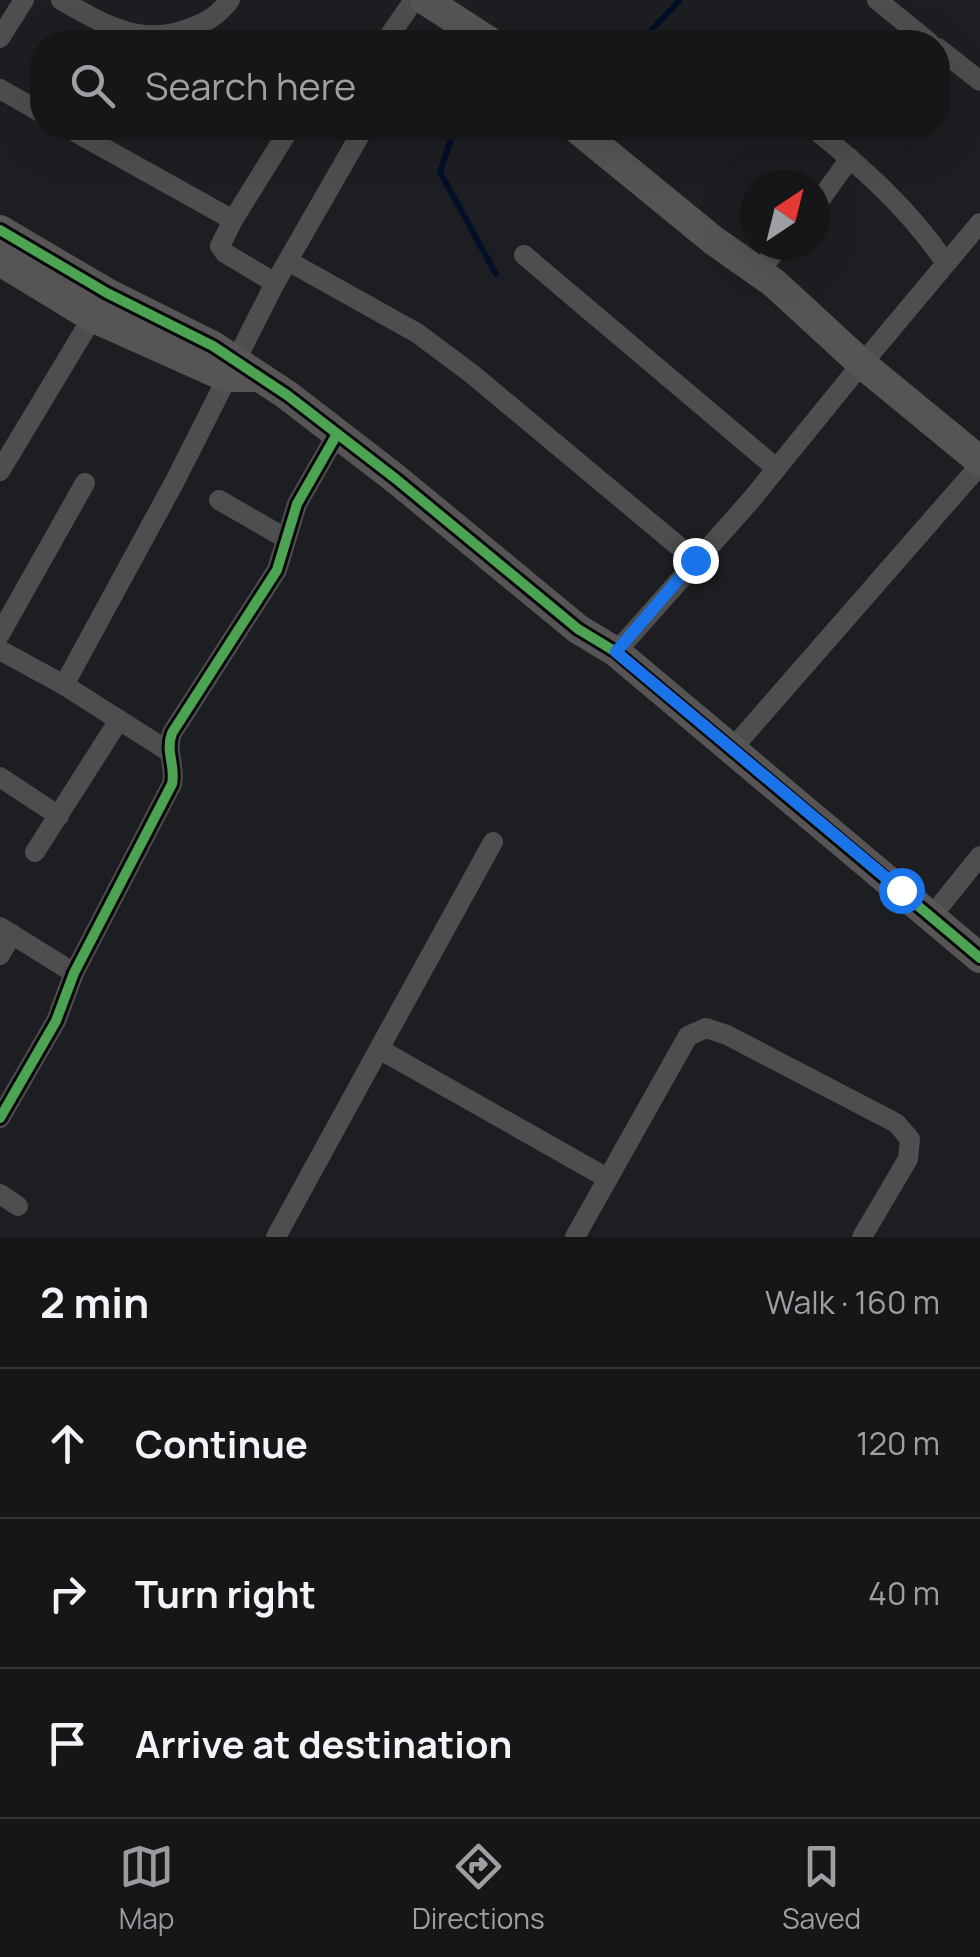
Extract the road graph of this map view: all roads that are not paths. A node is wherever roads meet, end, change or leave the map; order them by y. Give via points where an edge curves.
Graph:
1 (24, 0) edge
2 (61, 0) edge
3 (230, 0) edge
4 (414, 0) edge
5 (425, 0) edge
6 (876, 0) edge
7 (120, 30) edge
8 (186, 30) edge
9 (393, 30) edge
10 (471, 30) edge
11 (914, 30) edge
12 (0, 38) edge
13 (950, 58) edge
14 (980, 82) edge
15 (0, 89) edge
16 (30, 106) edge
17 (90, 140) edge
18 (283, 140) edge
19 (357, 140) edge
20 (591, 140) edge
21 (828, 140) edge
22 (850, 158) junction
23 (830, 186) edge
24 (233, 220) junction
25 (980, 223) edge
26 (0, 230) edge
27 (524, 255) dead end
28 (768, 260) edge
29 (0, 261) edge
30 (288, 261) junction
31 (945, 262) junction
32 (759, 272) junction
33 (276, 283) junction
34 (100, 305) junction
35 (863, 363) junction
36 (239, 371) junction
37 (346, 441) junction
38 (980, 463) edge
39 (776, 468) junction
40 (0, 471) edge
41 (85, 483) dead end
42 (219, 500) dead end
43 (285, 538) junction
44 (695, 560) junction
45 (0, 634) edge
46 (0, 650) edge
47 (616, 652) junction
48 (64, 685) junction
49 (119, 720) junction
50 (731, 750) junction
51 (168, 751) junction
52 (0, 777) edge
53 (58, 816) junction
54 (493, 842) dead end
55 (36, 852) dead end
56 (980, 856) edge
57 (931, 917) junction
58 (6, 930) edge
59 (0, 955) edge
60 (980, 958) edge
61 (74, 972) junction
62 (379, 1049) junction
63 (0, 1118) edge
64 (607, 1178) junction
65 (276, 1237) edge
66 (574, 1237) edge
67 (862, 1237) edge

1 - 12 street
2 - 7 street
3 - 8 street via 207,23
4 - 9 street
5 - 10 street
6 - 11 street
13 - 14 street
15 - 16 street
17 - 24 street
18 - 24 street
19 - 30 street
20 - 32 street
21 - 22 street
22 - 23 street
22 - 31 street via 926,233
24 - 33 street via 220,246
25 - 31 street
26 - 34 street
27 - 39 street
28 - 32 street
29 - 34 street
30 - 33 street
30 - 44 street via 417,333
31 - 35 street
32 - 35 street
33 - 36 street
34 - 36 street via 213,346
34 - 40 street
35 - 38 street
35 - 39 street
36 - 37 street via 287,395
36 - 48 street
37 - 43 street via 298,504
37 - 47 street via 578,629
38 - 50 street
39 - 44 street
41 - 45 street
42 - 43 street
43 - 51 street via 277,570 172,733
44 - 47 street
46 - 48 street
47 - 50 street
48 - 49 street
49 - 51 street
49 - 53 street
50 - 57 street
51 - 61 street via 172,784
52 - 53 street
53 - 55 street
54 - 62 street
56 - 57 street
57 - 60 street
58 - 59 street
58 - 61 street
61 - 63 street via 56,1022
62 - 64 street
62 - 65 street
64 - 66 street
64 - 67 street via 688,1036 706,1028 896,1123 910,1139 908,1159

